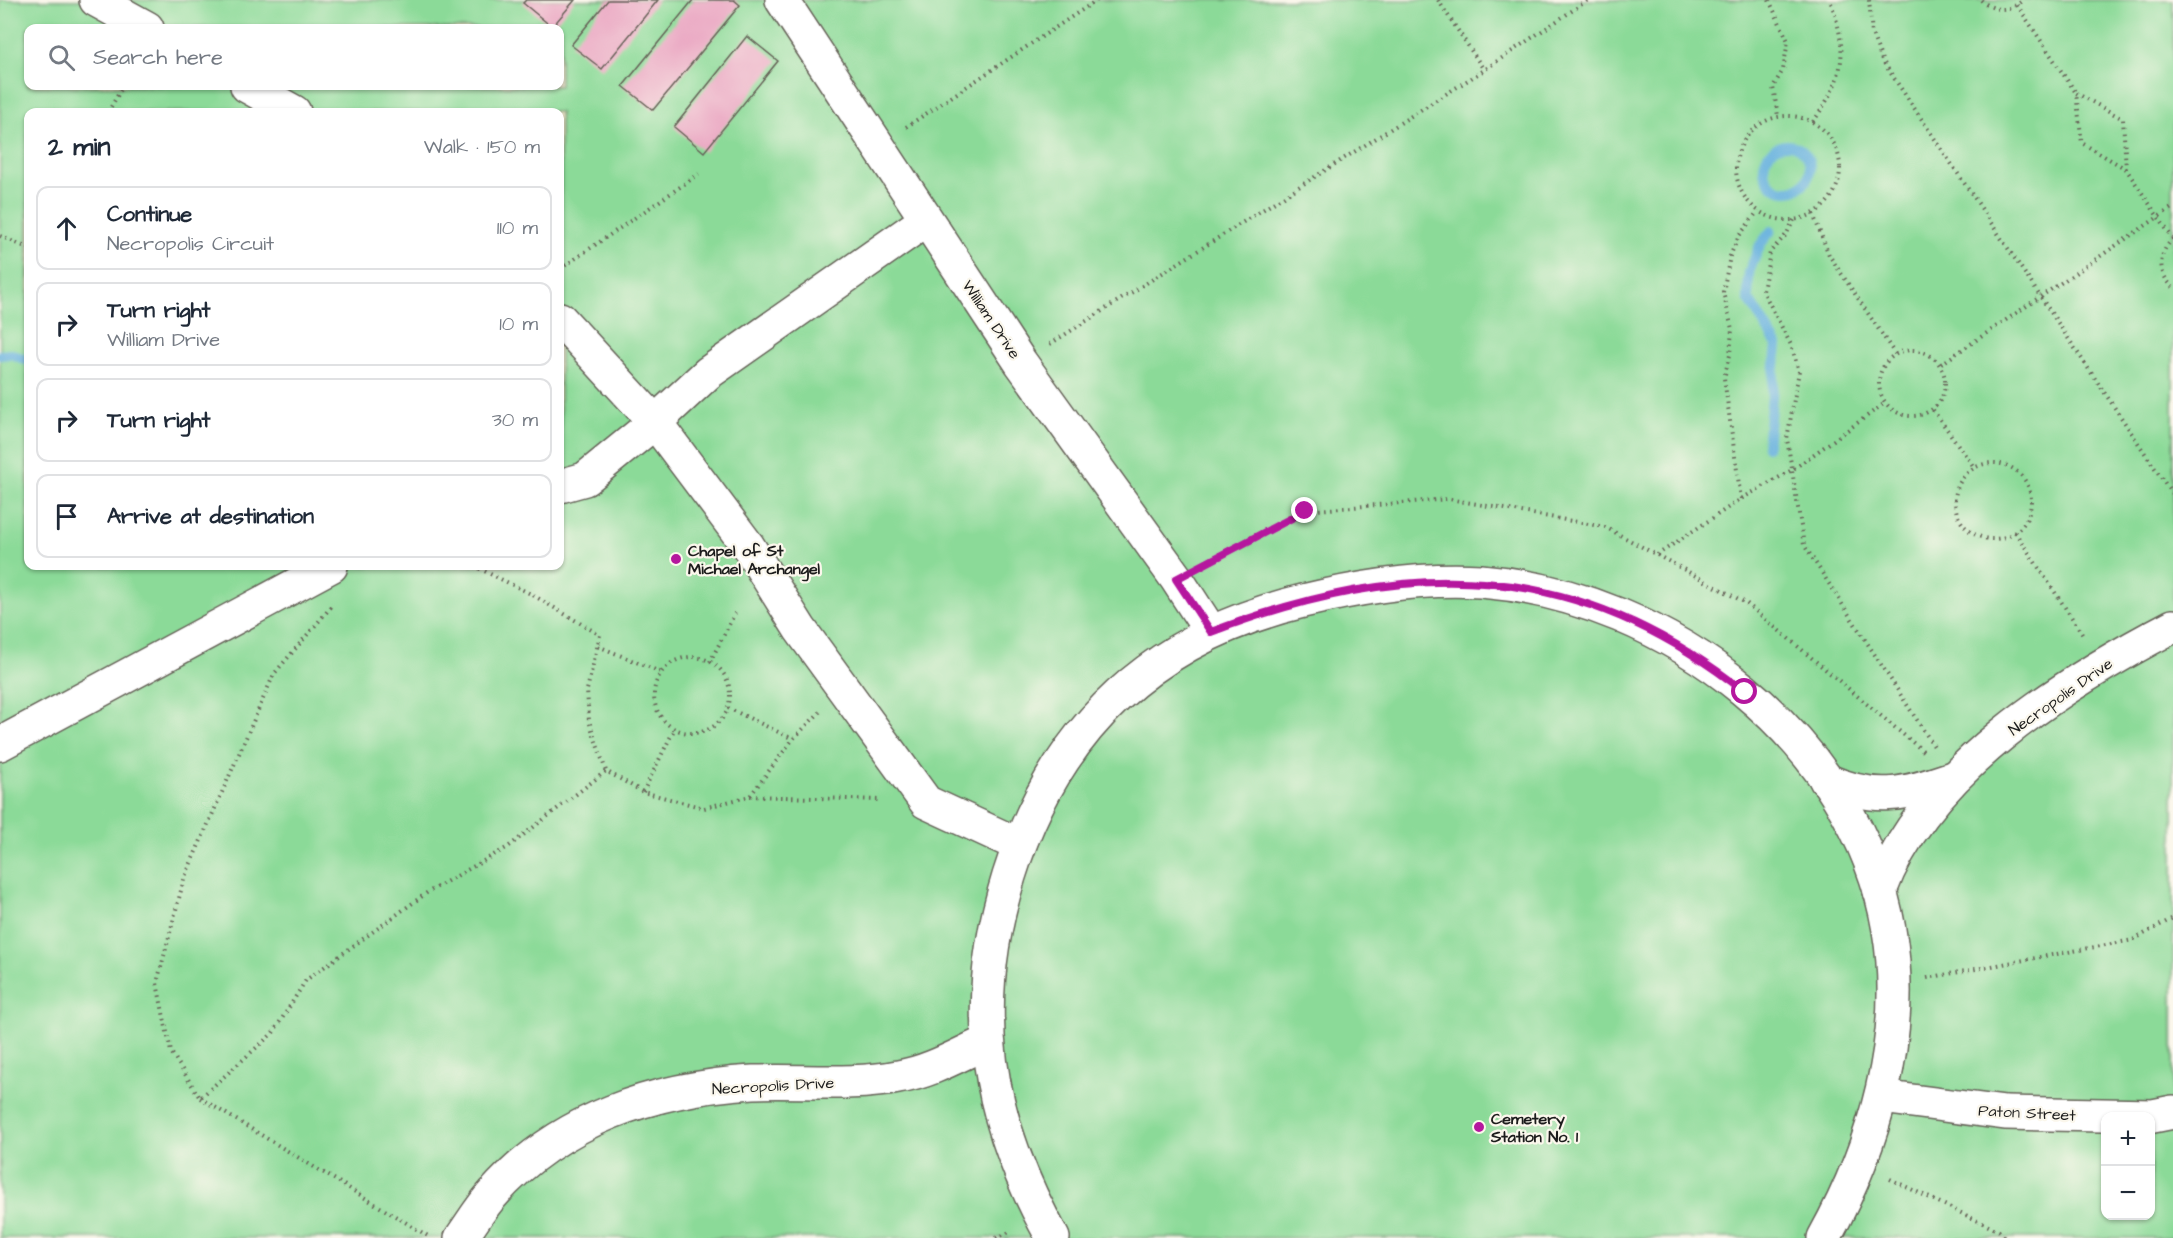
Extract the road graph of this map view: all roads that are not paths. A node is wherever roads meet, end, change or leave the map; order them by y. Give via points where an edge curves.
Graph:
1 (96, 0) edge
2 (782, 0) edge
3 (140, 24) edge
4 (254, 90) edge
5 (287, 108) edge
6 (926, 220) junction
7 (564, 323) edge
8 (655, 422) junction
9 (564, 485) edge
10 (324, 570) edge
11 (2173, 626) edge
12 (1211, 632) junction
13 (0, 744) edge
14 (1954, 778) junction
15 (1826, 780) junction
16 (1019, 845) junction
17 (1880, 891) junction
18 (987, 1042) junction
19 (1881, 1097) junction
20 (2173, 1112) edge
21 (461, 1238) edge
22 (1053, 1238) edge
23 (1824, 1238) edge

1 - 3 street
2 - 6 street, William Drive
4 - 5 street
6 - 8 street via 708,373
6 - 12 street, William Drive
7 - 8 street
8 - 9 street via 585,479
8 - 16 street via 748,546 800,628 926,802
10 - 13 street
11 - 14 street, Necropolis Drive via 2103,664 2031,713
12 - 15 street via 1278,607 1360,588 1479,581 1563,597 1638,623 1710,664 1778,723
12 - 16 street via 1130,682 1101,710 1055,772
14 - 15 street, Necropolis Drive via 1892,796 1869,795
14 - 17 street, Necropolis Drive via 1900,844
15 - 17 street via 1860,837
16 - 18 street via 996,927
17 - 19 street via 1890,932 1894,975 1893,1023
18 - 21 street, Necropolis Drive via 939,1065 899,1077 751,1083 690,1090 586,1120 538,1151 493,1194
18 - 22 street via 999,1113 1012,1153
19 - 20 street, Paton Street via 2005,1113 2152,1116
19 - 23 street via 1859,1164

